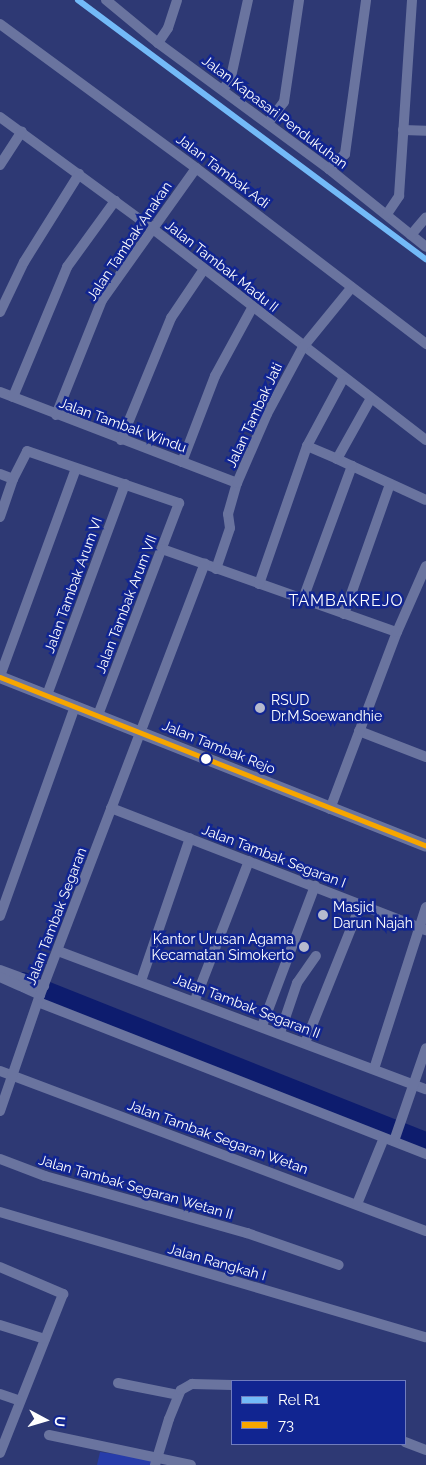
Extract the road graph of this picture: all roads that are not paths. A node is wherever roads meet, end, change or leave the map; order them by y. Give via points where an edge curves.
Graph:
1 (177, 0) edge
2 (248, 0) edge
3 (299, 0) edge
4 (366, 0) edge
5 (412, 0) edge
6 (113, 2) edge
7 (0, 24) edge
8 (158, 43) junction
9 (223, 90) junction
10 (0, 117) edge
11 (268, 123) junction
12 (403, 130) junction
13 (22, 131) junction
14 (426, 131) edge
15 (0, 165) edge
16 (196, 168) junction
17 (329, 169) junction
18 (79, 174) junction
19 (115, 201) junction
20 (387, 214) junction
21 (426, 217) edge
22 (153, 229) junction
23 (411, 235) junction
24 (426, 247) edge
25 (204, 269) junction
26 (352, 288) junction
27 (252, 308) junction
28 (0, 312) edge
29 (426, 344) edge
30 (303, 347) junction
31 (344, 379) junction
32 (0, 392) edge
33 (13, 398) junction
34 (370, 400) junction
35 (56, 415) junction
36 (121, 440) junction
37 (426, 440) edge
38 (308, 446) junction
39 (337, 459) junction
40 (182, 462) junction
41 (352, 466) junction
42 (76, 468) junction
43 (0, 474) edge
44 (13, 479) junction
45 (237, 483) junction
46 (125, 484) junction
47 (390, 484) junction
48 (426, 500) edge
49 (0, 517) edge
50 (162, 549) junction
51 (205, 564) junction
52 (426, 566) edge
53 (216, 569) junction
54 (260, 584) junction
55 (303, 599) junction
56 (344, 614) junction
57 (397, 632) junction
58 (0, 677) edge
59 (47, 695) junction
60 (75, 706) junction
61 (98, 715) junction
62 (140, 731) junction
63 (359, 731) junction
64 (426, 757) edge
65 (111, 808) junction
66 (330, 808) junction
67 (190, 838) junction
68 (426, 846) edge
69 (249, 861) junction
70 (315, 886) junction
71 (361, 904) junction
72 (426, 907) edge
73 (0, 916) edge
74 (422, 928) edge
75 (58, 951) junction
76 (316, 956) dead end
77 (5, 974) edge
78 (141, 981) junction
79 (41, 995) junction
80 (194, 1000) junction
81 (262, 1026) junction
82 (280, 1033) junction
83 (305, 1043) junction
84 (426, 1048) edge
85 (374, 1069) junction
86 (0, 1071) edge
87 (12, 1076) junction
88 (414, 1084) junction
89 (426, 1089) edge
90 (0, 1111) edge
91 (384, 1138) junction
92 (395, 1138) junction
93 (426, 1154) edge
94 (0, 1159) edge
95 (357, 1204) junction
96 (0, 1212) edge
97 (426, 1231) edge
98 (339, 1265) dead end
99 (0, 1267) edge
100 (0, 1325) edge
101 (426, 1337) edge
102 (45, 1339) junction
103 (118, 1383) dead end
104 (231, 1386) edge
105 (0, 1394) edge
106 (178, 1396) junction
107 (20, 1401) junction
108 (49, 1435) dead end
109 (406, 1442) edge
110 (426, 1450) edge
111 (0, 1453) edge
112 (156, 1461) edge
113 (191, 1465) edge

1 - 8 street via 168,28
2 - 9 street via 231,77
3 - 11 street via 284,102
4 - 17 street via 345,154
5 - 12 street
6 - 8 street, Jalan Kapasari Pendukuhan
7 - 16 street, Jalan Tambak Adi
8 - 9 street, Jalan Kapasari Pendukuhan
9 - 11 street, Jalan Kapasari Pendukuhan
10 - 13 street, Jalan Tambak Madu II
11 - 17 street, Jalan Kapasari Pendukuhan
12 - 14 street
12 - 20 street via 399,196
13 - 15 street
13 - 18 street, Jalan Tambak Madu II
16 - 22 street, Jalan Tambak Anakan
16 - 26 street, Jalan Tambak Adi
17 - 20 street, Jalan Kapasari Pendukuhan
18 - 19 street, Jalan Tambak Madu II
18 - 28 street via 24,262
19 - 22 street, Jalan Tambak Madu II
19 - 33 street via 67,267
20 - 23 street, Jalan Kapasari Pendukuhan
21 - 23 street
22 - 25 street, Jalan Tambak Madu II
22 - 35 street, Jalan Tambak Anakan via 102,300
23 - 24 street, Jalan Kapasari Pendukuhan
25 - 27 street, Jalan Tambak Madu II
25 - 36 street via 171,318
26 - 29 street, Jalan Tambak Adi
26 - 30 street, Jalan Tambak Jati
27 - 30 street, Jalan Tambak Madu II
27 - 40 street via 215,376
30 - 31 street, Jalan Tambak Madu II
30 - 45 street, Jalan Tambak Jati via 267,414
31 - 34 street, Jalan Tambak Madu II
31 - 38 street
32 - 33 street, Jalan Tambak Windu
33 - 35 street, Jalan Tambak Windu
34 - 37 street, Jalan Tambak Madu II
34 - 39 street
35 - 36 street, Jalan Tambak Windu
36 - 40 street, Jalan Tambak Windu
38 - 39 street
38 - 54 street
39 - 41 street
40 - 45 street, Jalan Tambak Windu
41 - 47 street
41 - 55 street
42 - 44 street via 27,451
42 - 46 street
42 - 58 street
43 - 44 street
44 - 49 street
45 - 53 street, Jalan Tambak Jati via 228,514 230,528
46 - 50 street, Jalan Tambak Arum VII via 179,503
46 - 59 street, Jalan Tambak Arum VI
47 - 48 street
47 - 56 street
50 - 51 street
50 - 61 street, Jalan Tambak Arum VII
51 - 53 street
51 - 62 street
52 - 57 street
53 - 54 street
54 - 55 street
55 - 56 street
56 - 57 street
57 - 63 street
58 - 59 street, Jalan Tambak Rejo
59 - 60 street, Jalan Tambak Rejo
60 - 61 street, Jalan Tambak Rejo
60 - 73 street
61 - 62 street, Jalan Tambak Rejo
62 - 65 street, Jalan Tambak Segaran
62 - 66 street, Jalan Tambak Rejo
63 - 64 street
63 - 66 street
65 - 67 street, Jalan Tambak Segaran I
65 - 75 street, Jalan Tambak Segaran
66 - 68 street, Jalan Tambak Rejo
67 - 69 street, Jalan Tambak Segaran I
67 - 78 street
69 - 70 street, Jalan Tambak Segaran I
69 - 80 street
70 - 71 street, Jalan Tambak Segaran I
70 - 81 street
71 - 74 street, Jalan Tambak Segaran I
71 - 83 street
72 - 74 street
74 - 85 street
75 - 78 street, Jalan Tambak Segaran II
75 - 79 street, Jalan Tambak Segaran
76 - 82 street via 297,983
77 - 79 street
78 - 80 street, Jalan Tambak Segaran II
79 - 87 street, Jalan Tambak Segaran
79 - 91 street
80 - 81 street, Jalan Tambak Segaran II
81 - 82 street, Jalan Tambak Segaran II
82 - 83 street, Jalan Tambak Segaran II
83 - 85 street, Jalan Tambak Segaran II
84 - 88 street
85 - 88 street, Jalan Tambak Segaran II
86 - 87 street, Jalan Tambak Segaran Wetan
87 - 90 street, Jalan Tambak Segaran
87 - 95 street, Jalan Tambak Segaran Wetan
88 - 89 street, Jalan Tambak Segaran II
88 - 92 street
91 - 92 street
91 - 95 street
92 - 93 street
94 - 98 street, Jalan Tambak Segaran Wetan II via 45,1176
95 - 97 street, Jalan Tambak Segaran Wetan
96 - 101 street, Jalan Rangkah I
99 - 102 street via 63,1294
100 - 102 street
102 - 107 street
103 - 106 street
104 - 106 street via 192,1384
105 - 107 street
106 - 112 street
107 - 111 street
108 - 112 street
109 - 110 street
112 - 113 street

